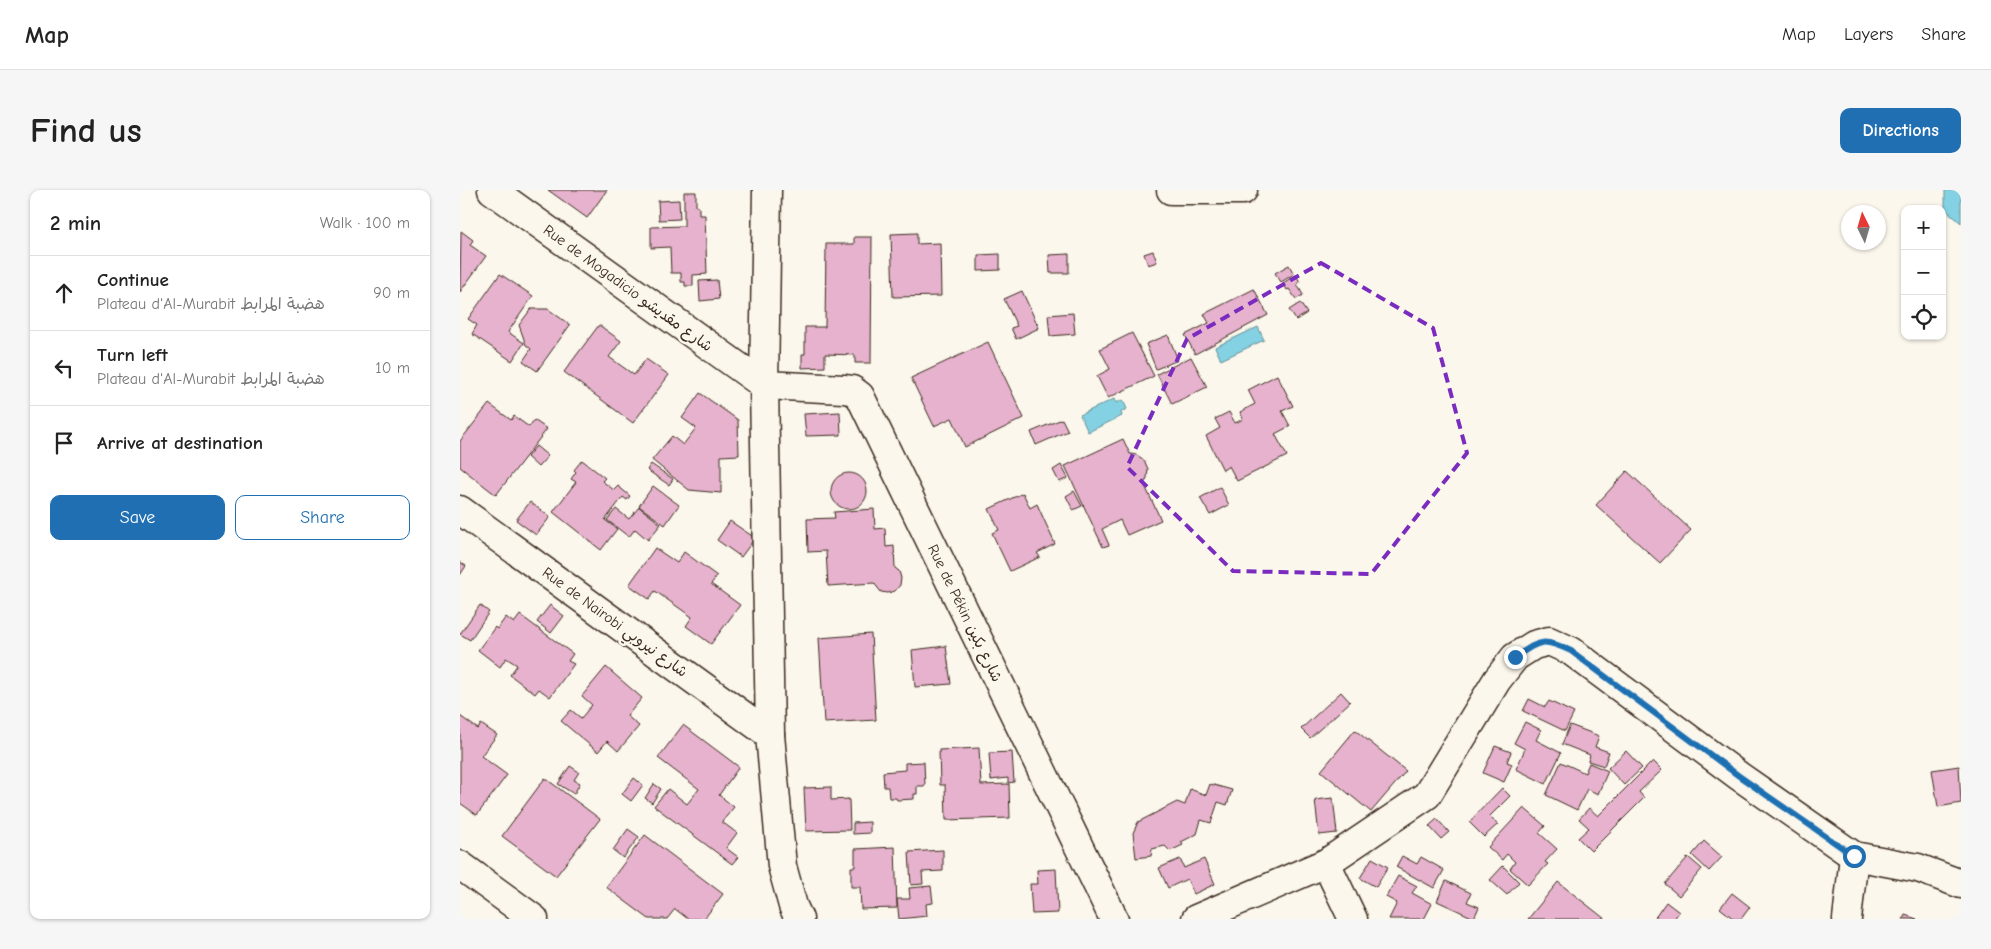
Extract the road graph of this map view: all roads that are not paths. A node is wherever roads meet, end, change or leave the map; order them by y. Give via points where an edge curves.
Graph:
1 (492, 190) edge
2 (767, 190) edge
3 (1171, 190) edge
4 (1243, 190) edge
5 (764, 385) junction
6 (460, 510) edge
7 (770, 735) junction
8 (1854, 856) junction
9 (1326, 863) junction
10 (460, 865) edge
11 (1961, 884) edge
12 (534, 919) edge
13 (799, 919) edge
14 (1114, 919) edge
15 (1196, 919) edge
16 (1352, 919) edge
17 (1847, 919) edge

1 - 5 street, Rue de Mogadicio شارع مقديشو
2 - 5 street
3 - 4 street
5 - 7 street
5 - 14 street, Rue de Pékin شارع بكين via 844,389 860,396
6 - 7 street, Rue de Nairobi شارع نيروبي
7 - 13 street via 782,866
8 - 9 street via 1739,776 1571,651 1549,641 1534,645 1515,657 1497,680 1427,795
8 - 11 street via 1918,868
8 - 17 street
9 - 15 street
9 - 16 street
10 - 12 street

